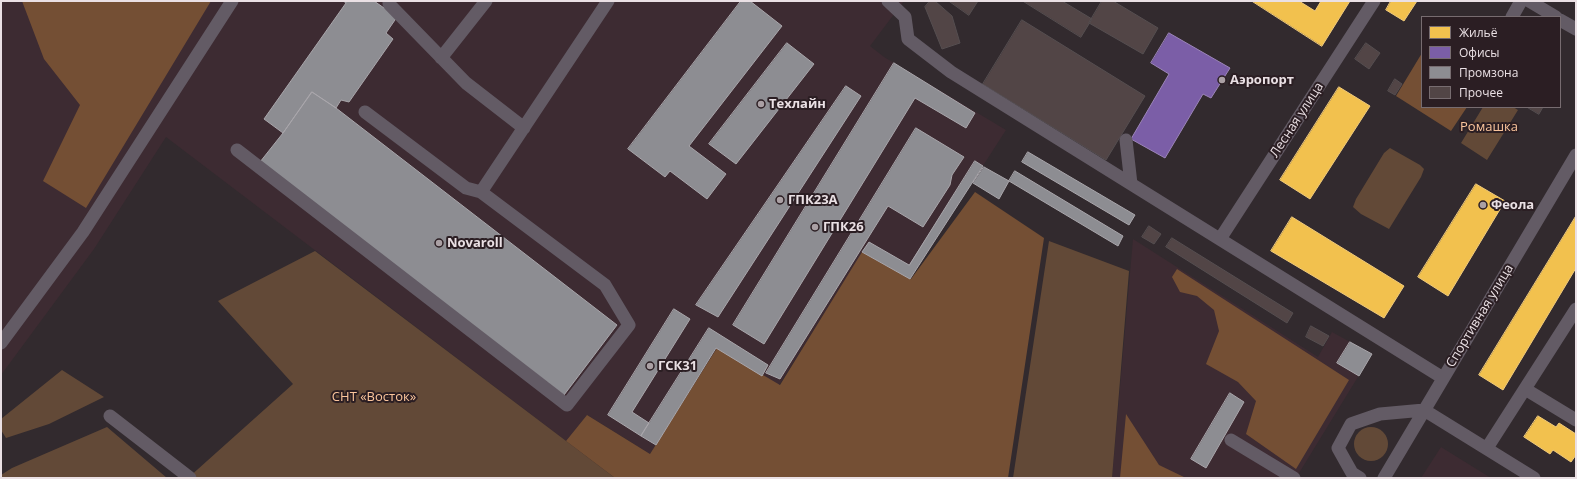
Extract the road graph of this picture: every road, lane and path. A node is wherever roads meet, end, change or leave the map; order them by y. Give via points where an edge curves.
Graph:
1 (232, 1) edge
2 (389, 1) edge
3 (486, 1) edge
4 (608, 1) edge
5 (888, 1) edge
6 (1374, 1) edge
7 (1521, 1) edge
8 (1529, 1) edge
9 (1513, 16) edge
10 (1554, 16) edge
11 (1561, 21) edge
12 (1576, 29) edge
13 (441, 58) junction
14 (365, 112) dead end
15 (524, 128) junction
16 (1126, 140) dead end
17 (237, 150) dead end
18 (1576, 155) edge
19 (1131, 184) junction
20 (481, 192) junction
21 (1220, 239) junction
22 (1576, 309) edge
23 (1, 343) edge
24 (1443, 378) junction
25 (1525, 389) junction
26 (1424, 410) junction
27 (110, 416) dead end
28 (1576, 420) edge
29 (1231, 440) dead end
30 (1487, 448) junction
31 (190, 478) edge
32 (1294, 478) edge
33 (1360, 478) edge
34 (1384, 478) edge
35 (1534, 478) edge

1 - 23 street via 83,232
2 - 13 street
3 - 13 street
4 - 15 street
5 - 19 street via 905,17 908,39 951,72
6 - 21 street, Лесная улица
7 - 9 street
8 - 10 street
11 - 12 street
13 - 15 street via 466,83
14 - 20 street via 466,188
15 - 20 street
16 - 19 street
17 - 20 street via 567,405 629,325 605,286
18 - 24 street, Спортивная улица
19 - 21 street
21 - 24 street
22 - 25 street
24 - 26 street, Спортивная улица
25 - 28 street
25 - 30 street
26 - 30 street
26 - 33 street via 1380,414 1351,424 1338,448 1352,472
26 - 34 street, Спортивная улица
27 - 31 street
29 - 32 street
30 - 35 street

